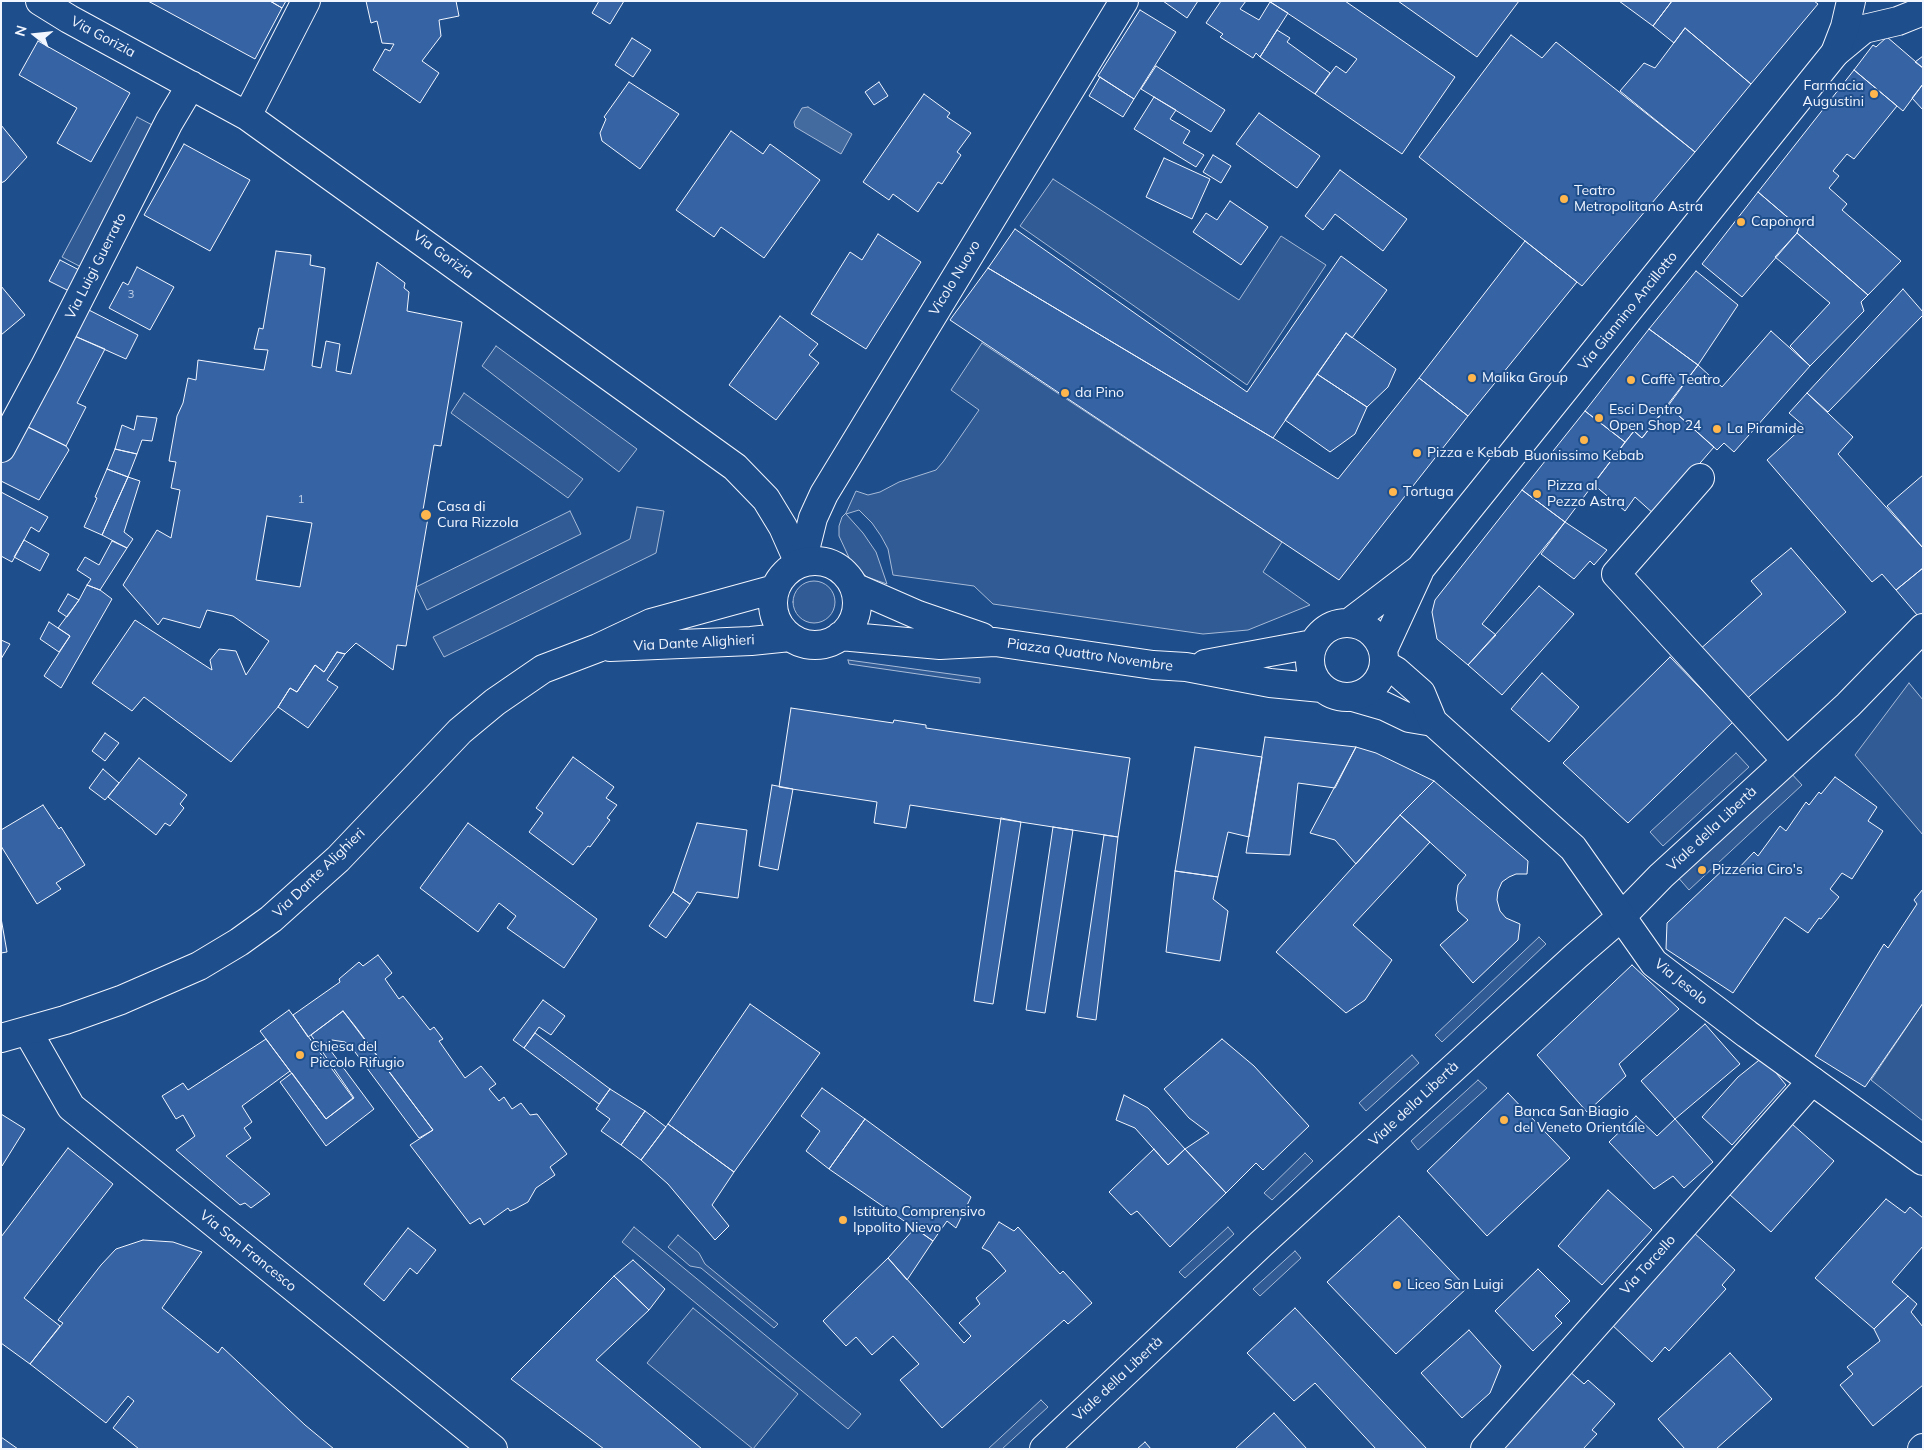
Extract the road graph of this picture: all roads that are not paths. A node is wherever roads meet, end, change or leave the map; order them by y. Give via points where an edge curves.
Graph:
1 (40, 1) edge
2 (306, 1) edge
3 (1124, 1) edge
4 (1851, 1) edge
5 (1923, 11) edge
6 (1835, 53) junction
7 (191, 85) junction
8 (247, 116) junction
9 (1, 448) edge
10 (1700, 478) dead end
11 (800, 563) junction
12 (1420, 569) junction
13 (854, 586) junction
14 (775, 589) junction
15 (1350, 623) junction
16 (1923, 628) edge
17 (840, 636) junction
18 (790, 637) junction
19 (995, 642) junction
20 (1314, 644) junction
21 (598, 648) junction
22 (1384, 657) junction
23 (1186, 667) junction
24 (1322, 688) junction
25 (1353, 697) junction
26 (1433, 722) junction
27 (1786, 760) junction
28 (1621, 917) junction
29 (28, 1032) junction
30 (1, 1038) edge
31 (1812, 1081) junction
32 (1923, 1161) edge
33 (493, 1449) edge
34 (1044, 1449) edge
35 (1485, 1449) edge

1 - 7 street, Via Gorizia
2 - 8 street
3 - 11 street, Vicolo Nuovo via 824,494 813,518
4 - 6 street
5 - 6 street via 1864,29
6 - 12 street, Via Giannino Ancillotto
7 - 8 street, Via Gorizia
7 - 9 street, Via Luigi Guerrato
8 - 11 street, Via Gorizia via 735,467 766,499
10 - 27 street via 1616,574
11 - 13 street, Piazza Quattro Novembre via 820,561 835,565
11 - 14 street via 782,575
12 - 15 street, Via Giannino Ancillotto
12 - 22 street, Via Giannino Ancillotto
13 - 17 street via 856,614
13 - 19 street, Piazza Quattro Novembre via 918,616
14 - 18 street via 773,612
14 - 21 street, Via Dante Alighieri via 651,623
15 - 20 street via 1325,630
15 - 22 street via 1372,632 1380,641
16 - 27 street, Viale della Libertà via 1848,705
17 - 18 street, Piazza Quattro Novembre via 825,644 811,645
17 - 19 street, Piazza Quattro Novembre via 940,645
18 - 21 street, Via Dante Alighieri via 751,642
19 - 23 street, Piazza Quattro Novembre
20 - 23 street, Piazza Quattro Novembre
20 - 24 street via 1310,665
21 - 29 street, Via Dante Alighieri via 542,670 481,714 446,744 338,859 272,919 239,942 199,966 121,1000
22 - 25 street via 1383,671 1376,684 1366,693
22 - 26 street, Via Jesolo via 1421,694
23 - 24 street, Piazza Quattro Novembre via 1270,683
24 - 25 street, Piazza Quattro Novembre via 1336,696
25 - 26 street via 1409,718
26 - 28 street, Via Jesolo via 1573,848
27 - 28 street, Viale della Libertà
28 - 31 street, Via Jesolo via 1654,963
28 - 34 street, Viale della Libertà via 1261,1244
29 - 30 street, Via Dante Alighieri
29 - 33 street, Via San Francesco via 71,1107
31 - 32 street, Via Jesolo
31 - 35 street, Via Torcello

